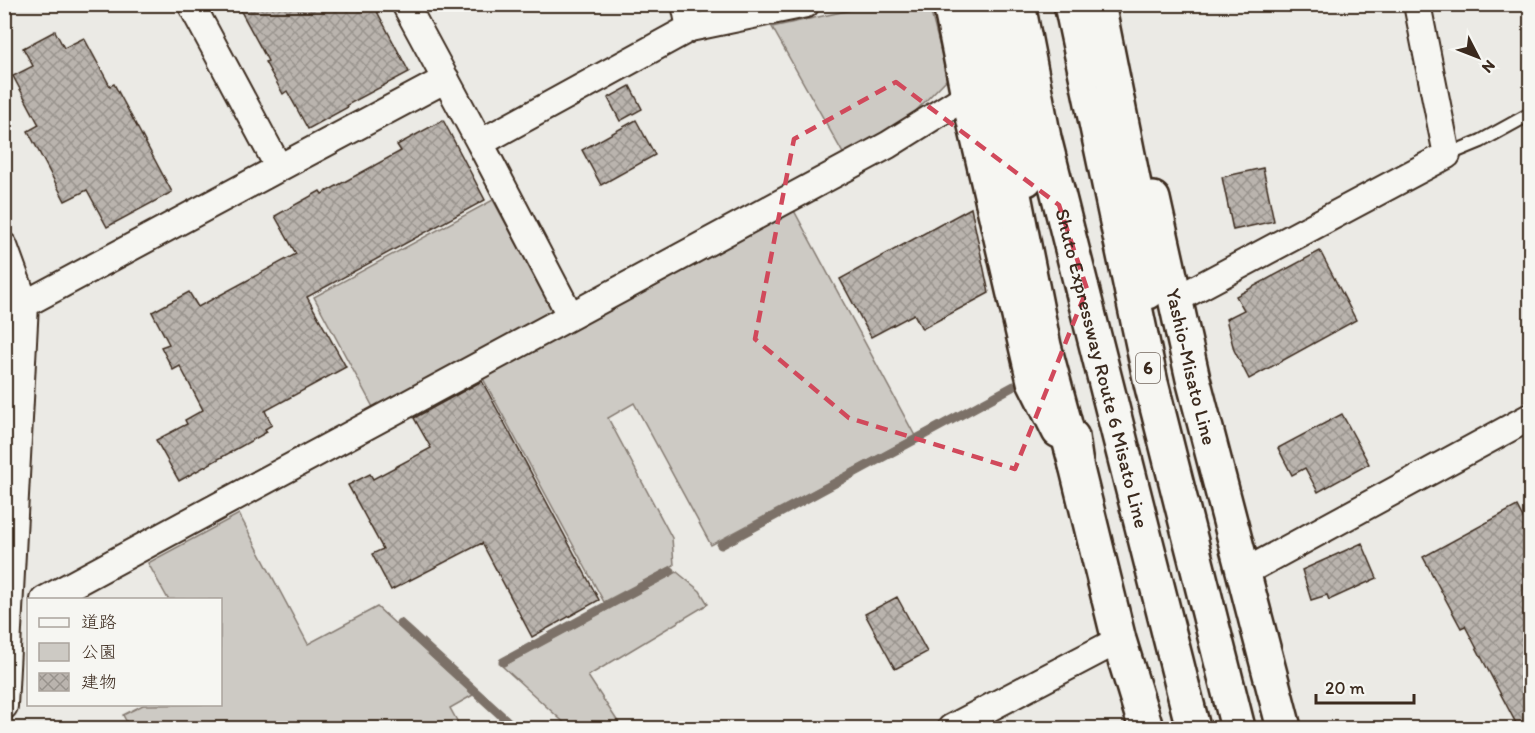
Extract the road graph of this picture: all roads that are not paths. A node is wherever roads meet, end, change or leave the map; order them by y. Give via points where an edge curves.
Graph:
1 (191, 4) edge
2 (405, 4) edge
3 (806, 4) edge
4 (950, 4) edge
5 (976, 4) edge
6 (997, 4) edge
7 (1018, 4) edge
8 (1071, 4) edge
9 (1098, 4) edge
10 (1109, 4) edge
11 (1417, 4) edge
12 (688, 16) edge
13 (446, 79) junction
14 (968, 95) junction
15 (1530, 114) edge
16 (480, 143) junction
17 (1447, 155) junction
18 (279, 168) junction
19 (4, 246) edge
20 (1175, 300) junction
21 (25, 304) junction
22 (570, 315) junction
23 (1151, 383) junction
24 (1530, 417) edge
25 (1076, 465) junction
26 (1243, 573) junction
27 (48, 598) edge
28 (19, 613) edge
29 (1119, 640) junction
30 (4, 706) edge
31 (951, 729) edge
32 (1146, 729) edge
33 (1192, 729) edge
34 (1238, 729) edge
35 (1284, 729) edge

1 - 18 street
2 - 13 street
3 - 12 street
4 - 14 main road
5 - 25 main road via 1044,346
6 - 25 main road via 1030,207 1058,339
7 - 33 main road, Shuto Expressway Route 6 Misato Line via 1044,138
8 - 23 main road, 6
9 - 23 main road via 1146,246
10 - 20 main road, Yashio-Misato Line
11 - 17 street
12 - 16 street
13 - 16 street
13 - 18 street
14 - 22 street via 888,145
14 - 25 main road via 1034,381
15 - 17 lane
16 - 22 street
17 - 20 street
18 - 21 street
19 - 21 street
20 - 26 main road, Yashio-Misato Line
21 - 28 street
22 - 27 street
23 - 34 main road, 6
24 - 26 street
25 - 29 main road
26 - 35 main road, Yashio-Misato Line
28 - 30 street
29 - 31 street
29 - 32 main road

